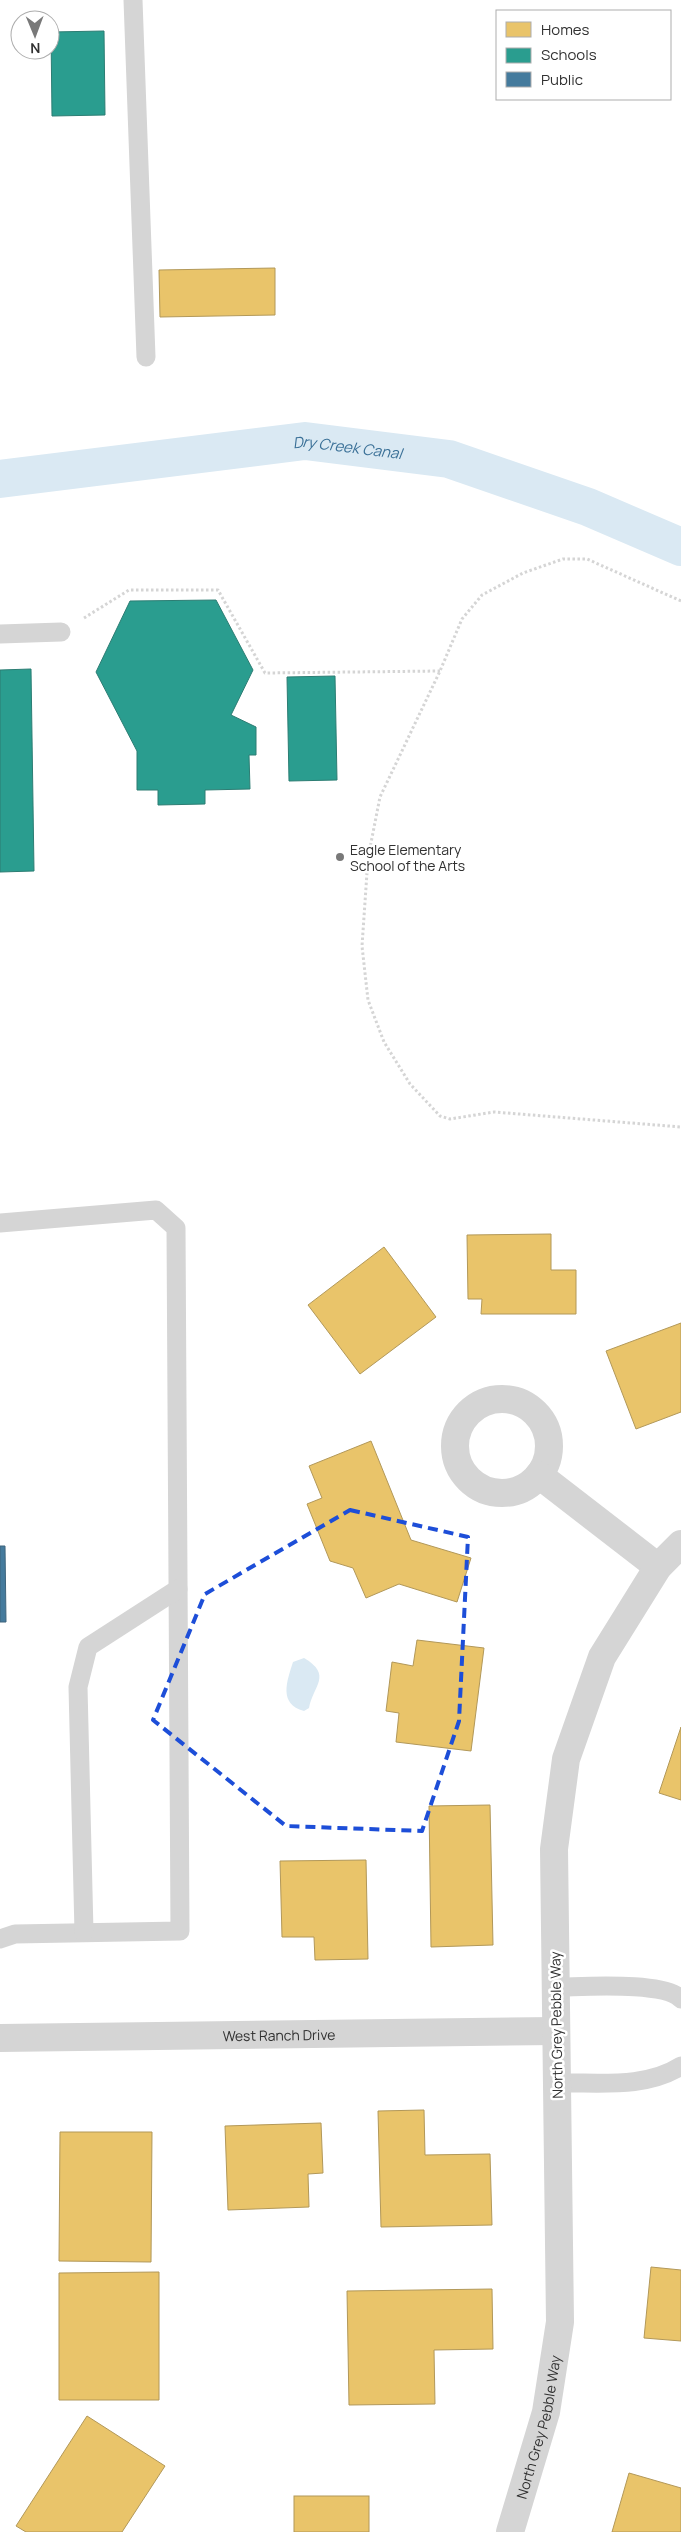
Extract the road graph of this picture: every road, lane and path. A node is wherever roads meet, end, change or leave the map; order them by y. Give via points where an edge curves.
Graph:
1 (133, 0) edge
2 (146, 357) dead end
3 (681, 601) edge
4 (61, 632) joint
5 (0, 634) edge
6 (440, 672) junction
7 (681, 1127) edge
8 (0, 1223) edge
9 (539, 1475) dead end
10 (681, 1544) edge
11 (658, 1567) junction
12 (178, 1589) junction
13 (84, 1932) junction
14 (0, 1939) edge
15 (556, 1986) junction
16 (681, 1999) edge
17 (556, 2031) junction
18 (0, 2038) edge
19 (681, 2066) edge
20 (557, 2083) junction
21 (510, 2532) edge

1 - 2 lane
3 - 6 path via 587,559 563,559 523,573 482,595 462,619
4 - 5 lane
4 - 6 path via 129,590 218,590 265,673
6 - 7 path via 380,797 368,858 362,946 368,1000 384,1042 410,1084 440,1116 450,1119 494,1112
8 - 12 lane via 156,1210 176,1228
9 - 11 street
10 - 11 street, North Grey Pebble Way
11 - 15 street, North Grey Pebble Way via 602,1657 566,1759 554,1849
12 - 13 lane via 88,1648 78,1688
12 - 13 lane via 180,1931
13 - 14 lane via 16,1934
15 - 16 lane via 655,1987 677,1994
15 - 17 street, North Grey Pebble Way
17 - 18 street, West Ranch Drive
17 - 20 street, North Grey Pebble Way
19 - 20 lane via 666,2076 645,2081
20 - 21 street, North Grey Pebble Way via 560,2322 546,2412

